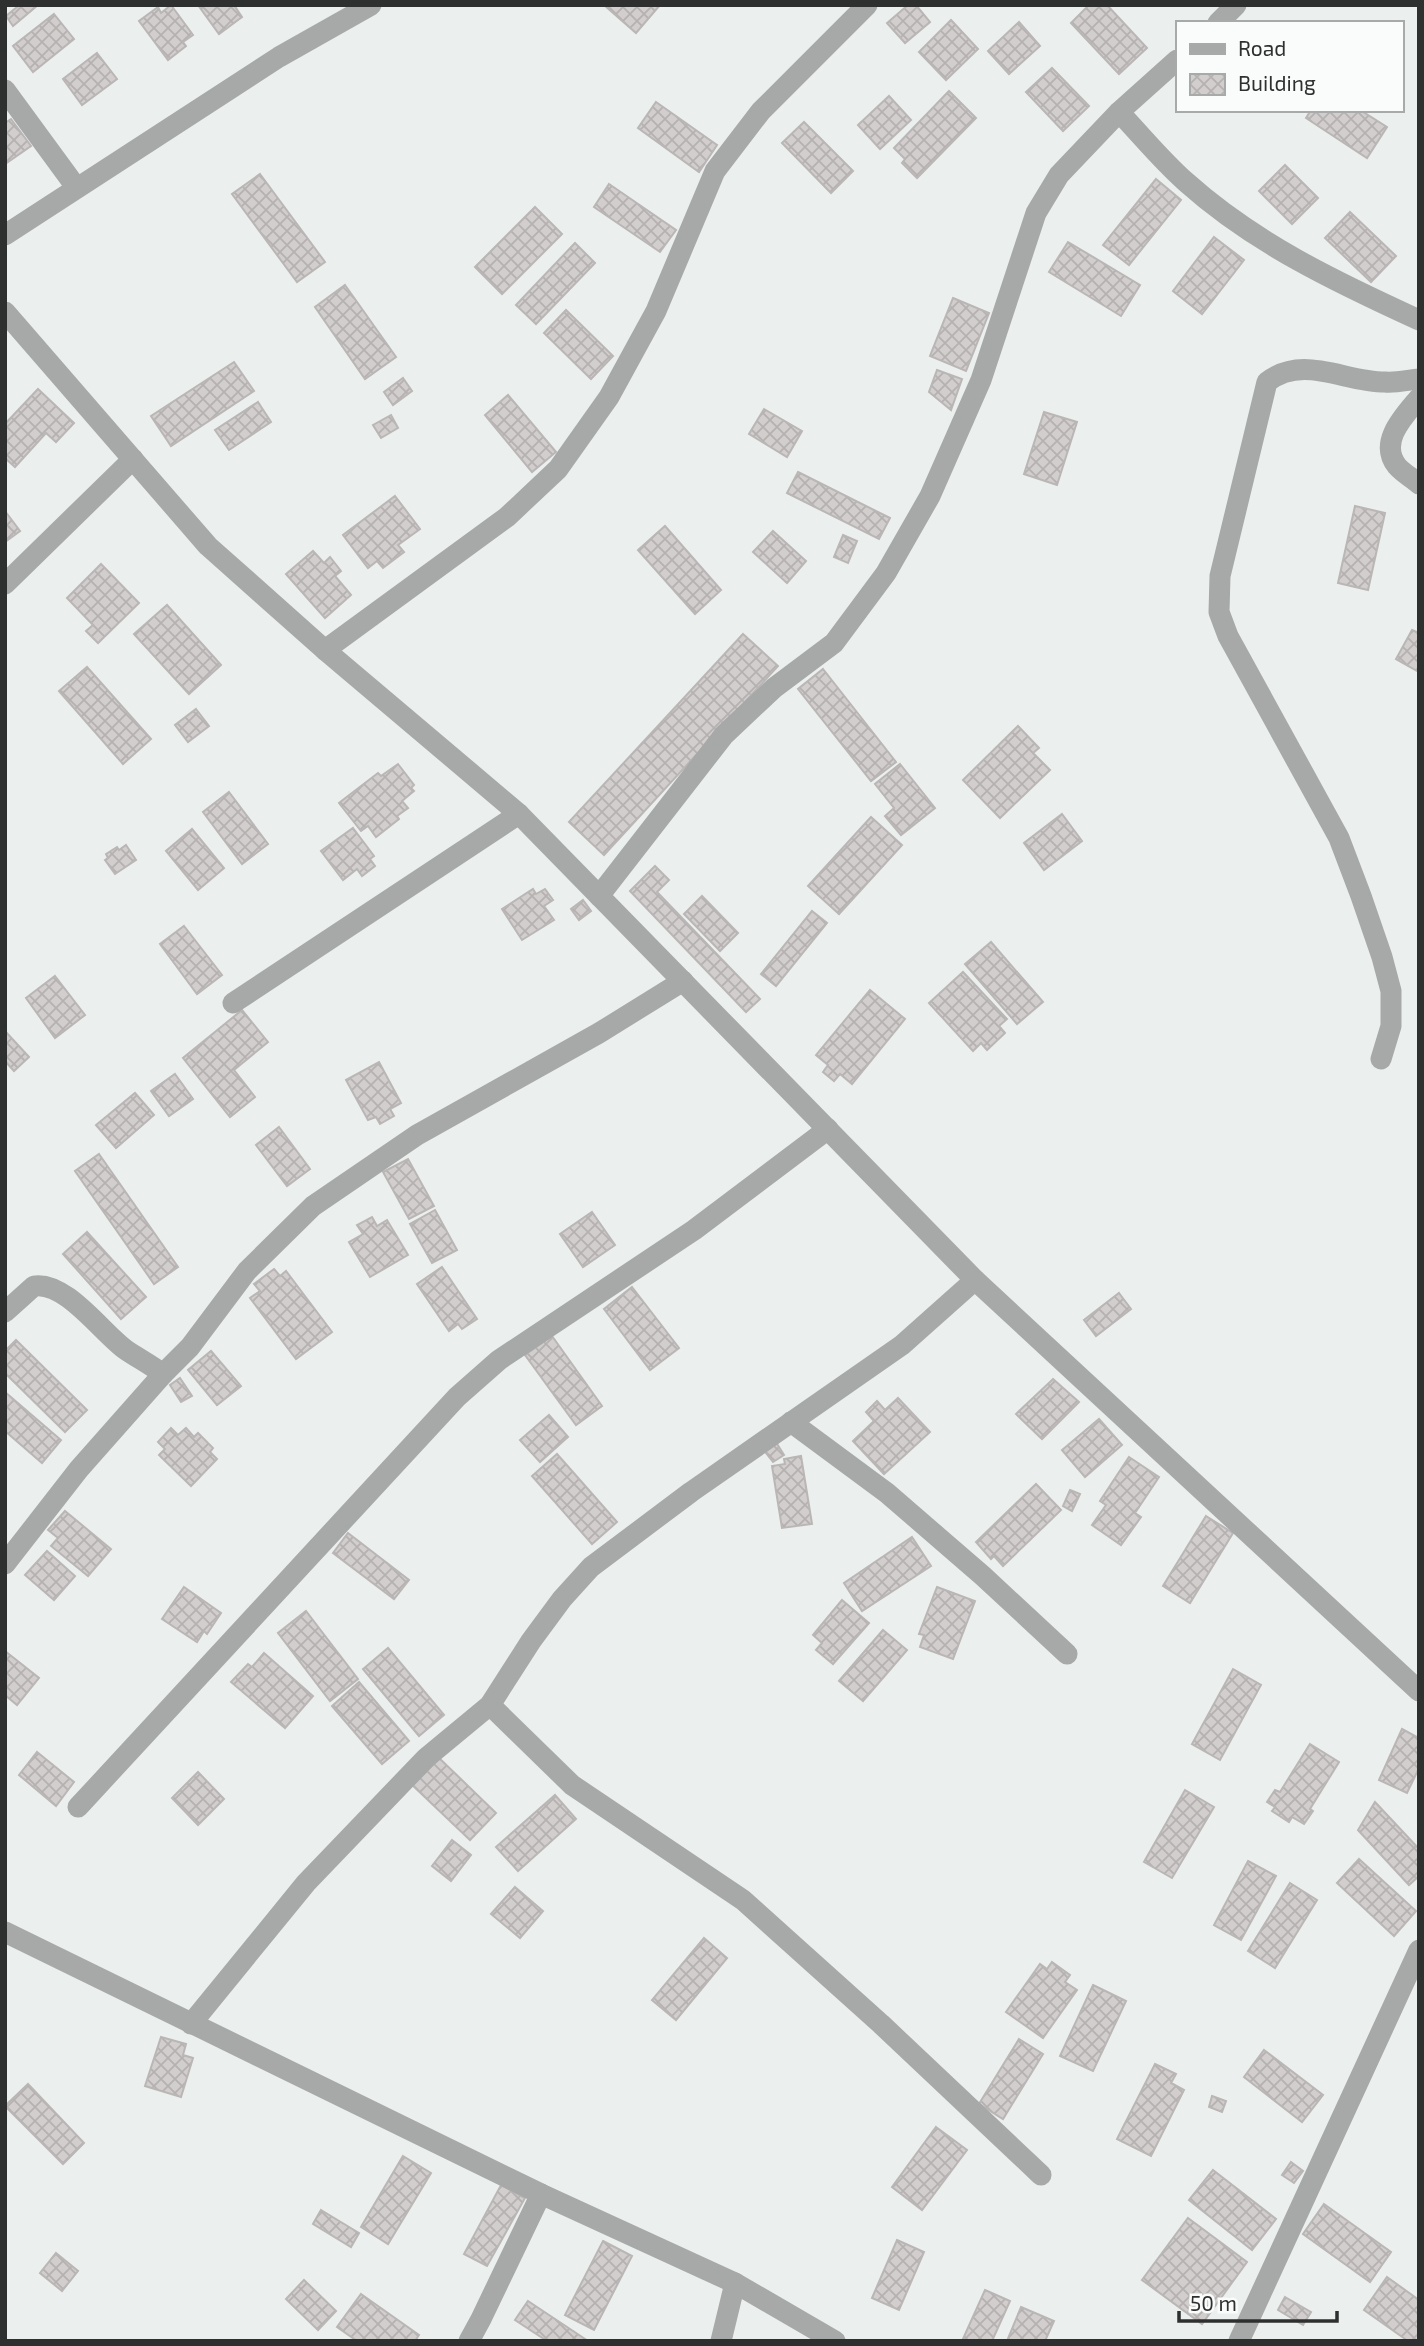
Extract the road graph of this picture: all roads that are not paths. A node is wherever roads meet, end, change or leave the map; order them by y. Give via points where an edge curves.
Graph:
1 (371, 5) edge
2 (867, 5) edge
3 (1236, 5) edge
4 (1220, 21) edge
5 (1176, 61) edge
6 (5, 89) edge
7 (1119, 112) junction
8 (76, 187) junction
9 (5, 235) edge
10 (5, 312) edge
11 (1419, 320) edge
12 (1419, 379) edge
13 (1419, 398) edge
14 (133, 459) junction
15 (1419, 484) edge
16 (5, 584) edge
17 (325, 650) junction
18 (519, 814) junction
19 (599, 896) junction
20 (683, 981) junction
21 (233, 1003) dead end
22 (1381, 1059) dead end
23 (828, 1129) junction
24 (975, 1280) junction
25 (5, 1312) edge
26 (163, 1374) junction
27 (791, 1422) junction
28 (5, 1564) edge
29 (1067, 1654) dead end
30 (1419, 1691) edge
31 (490, 1705) junction
32 (78, 1807) dead end
33 (5, 1932) edge
34 (1419, 1950) edge
35 (191, 2024) junction
36 (1041, 2175) dead end
37 (541, 2194) junction
38 (735, 2283) junction
39 (469, 2341) edge
40 (721, 2341) edge
41 (835, 2341) edge
42 (1239, 2341) edge

1 - 8 street via 279,57
2 - 17 street via 761,111 715,171 656,311 609,397 558,469 507,517
3 - 4 street
5 - 7 street
6 - 8 street
7 - 11 street via 1185,181 1260,239 1340,284
7 - 19 street via 1059,174 1036,213 981,380 930,496 886,573 834,643 774,688 724,734
8 - 9 street
10 - 14 street
12 - 22 street via 1385,383 1298,368 1278,373 1267,382 1220,576 1219,611 1228,636 1339,838 1382,957 1391,991 1391,1026
13 - 15 street via 1394,430 1390,449 1396,465
14 - 16 street
14 - 17 street via 208,546
17 - 18 street
18 - 19 street
18 - 21 street
19 - 20 street
20 - 23 street
20 - 26 street via 417,1135 313,1206 247,1271 190,1347
23 - 24 street
23 - 32 street via 694,1230 499,1360 457,1397
24 - 27 street via 902,1345
24 - 30 street
25 - 26 street via 34,1286 50,1287
26 - 28 street via 79,1469
27 - 29 street via 896,1502
27 - 31 street via 591,1567 531,1641
31 - 35 street via 426,1758 306,1883
31 - 36 street via 572,1784 743,1900
33 - 35 street
34 - 42 street
35 - 37 street
37 - 38 street
37 - 39 street
38 - 40 street
38 - 41 street

